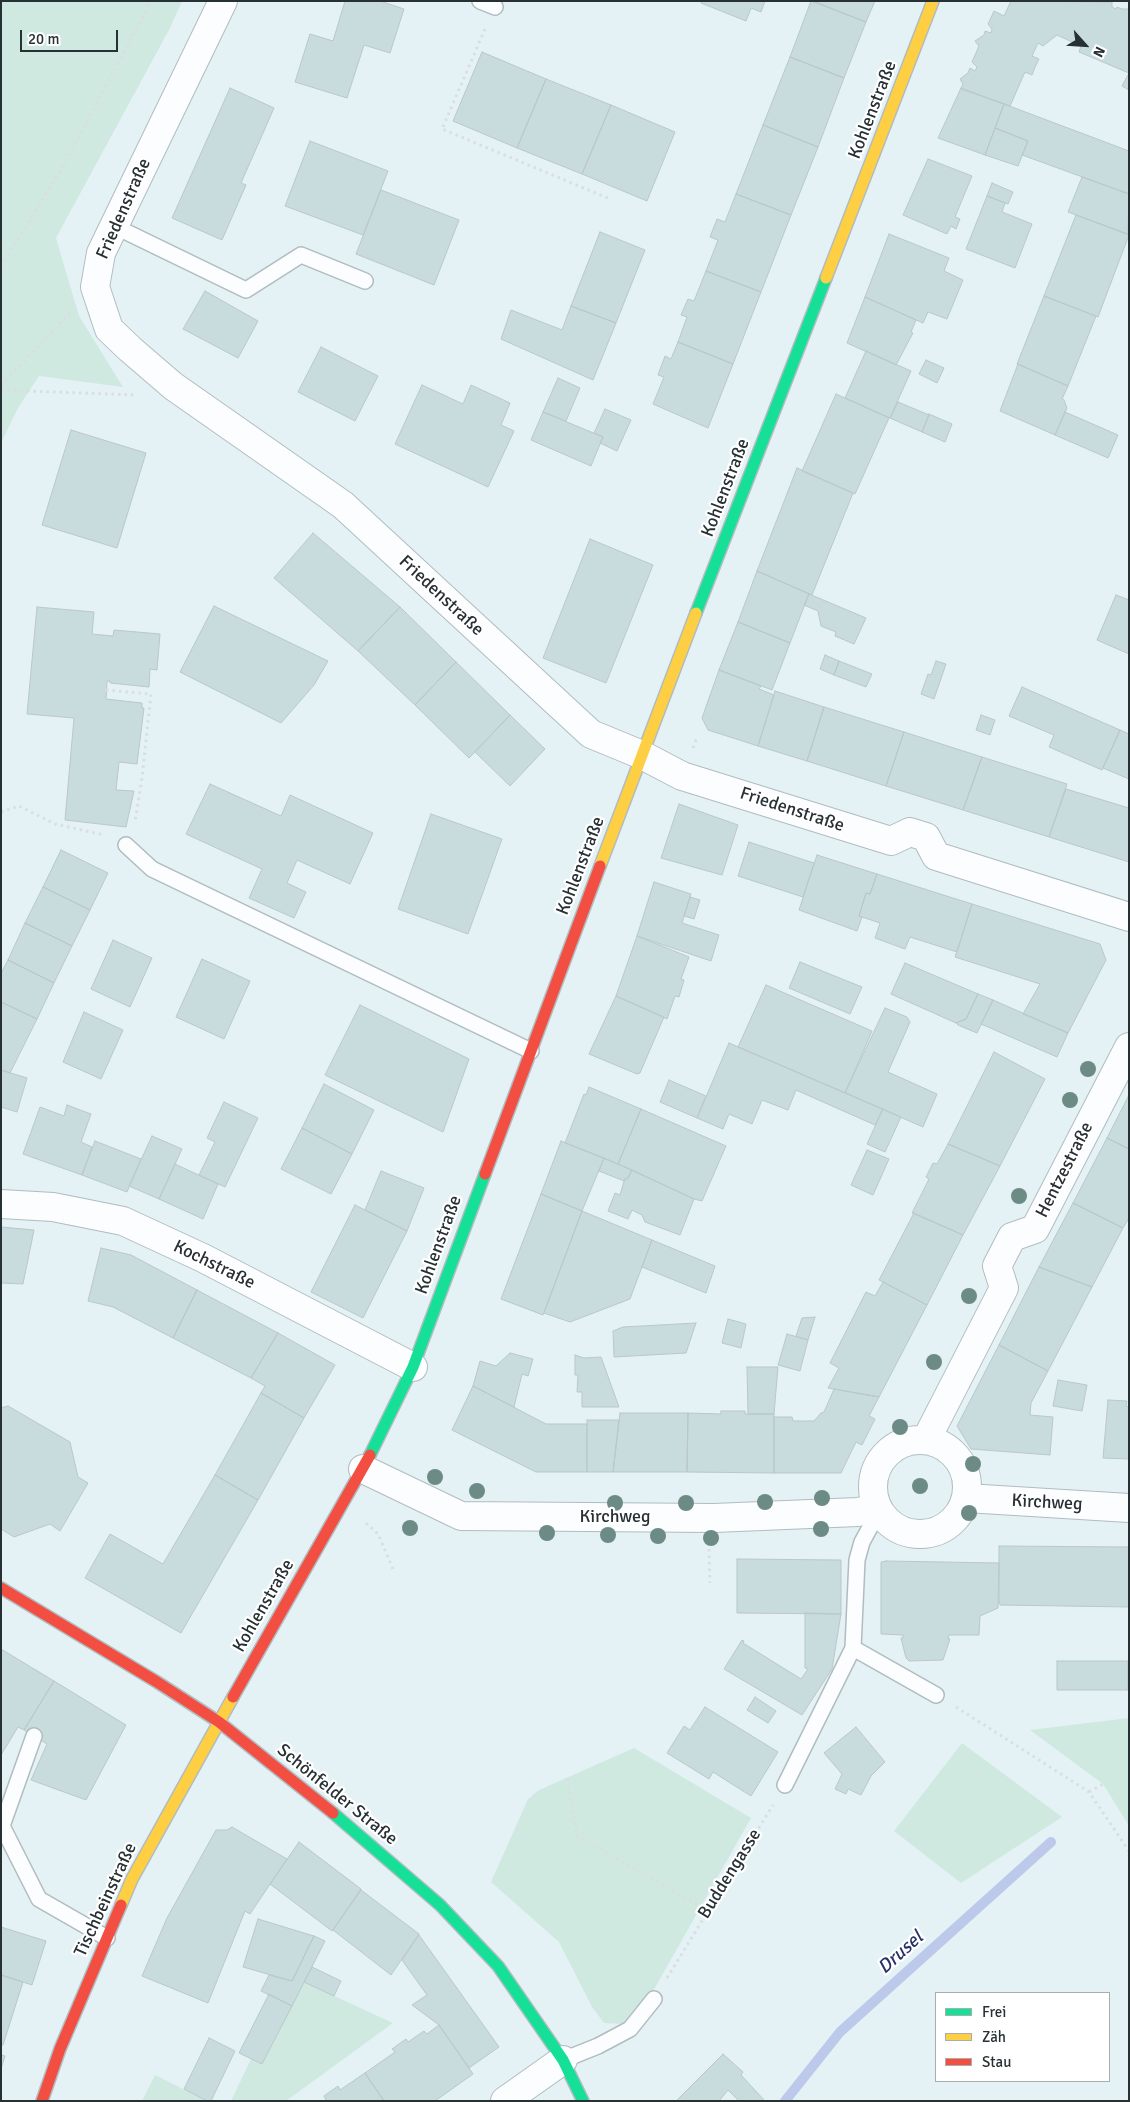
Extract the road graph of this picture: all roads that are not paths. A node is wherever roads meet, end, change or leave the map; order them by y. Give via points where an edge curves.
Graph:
1 (222, 1) edge
2 (480, 1) edge
3 (933, 1) edge
4 (494, 7) road end
5 (114, 226) junction
6 (365, 281) dead end
7 (642, 755) junction
8 (126, 845) road end
9 (1129, 917) edge
10 (1129, 1047) edge
11 (531, 1051) junction
12 (1, 1204) edge
13 (413, 1366) junction
14 (926, 1440) junction
15 (363, 1469) junction
16 (966, 1498) junction
17 (1129, 1508) edge
18 (878, 1509) junction
19 (1, 1588) edge
20 (853, 1648) junction
21 (936, 1695) road end
22 (218, 1722) junction
23 (34, 1736) dead end
24 (785, 1785) road end
25 (107, 1938) junction
26 (654, 1999) road end
27 (563, 2060) junction
28 (42, 2101) edge
29 (505, 2101) edge
30 (584, 2101) edge

1 - 5 street, Friedenstraße
2 - 4 lane
3 - 7 main road, Kohlenstraße
5 - 6 lane via 246,290 300,255
5 - 7 street, Friedenstraße via 101,253 95,287 109,329 173,386 342,505 592,734
7 - 9 street, Friedenstraße via 682,776 891,841 910,832 926,837 936,856
7 - 11 main road, Kohlenstraße
8 - 11 lane via 152,869
10 - 14 street, Hentzestraße via 1035,1229 1012,1237 997,1266 1004,1288
11 - 13 main road, Kohlenstraße
12 - 13 street, Kochstraße via 53,1207 123,1222 203,1258
13 - 15 main road, Kohlenstraße
14 - 16 street via 951,1451 960,1462 965,1473
14 - 18 street via 897,1446 883,1457 875,1472 872,1489
15 - 18 street, Kirchweg via 461,1516 714,1518
15 - 22 main road, Kohlenstraße
16 - 17 street, Kirchweg
16 - 18 street via 958,1515 945,1528 927,1534 909,1533 892,1525
18 - 20 lane via 857,1560
19 - 22 main road, Schönfelder Straße
20 - 21 lane
20 - 24 lane
22 - 25 main road, Tischbeinstraße via 132,1880
22 - 27 main road, Schönfelder Straße via 291,1778 440,1905 498,1966
23 - 25 lane via 2,1826 39,1899
25 - 28 main road, Tischbeinstraße via 60,2049
26 - 27 lane via 630,2029
27 - 29 street
27 - 30 main road, Schönfelder Straße

